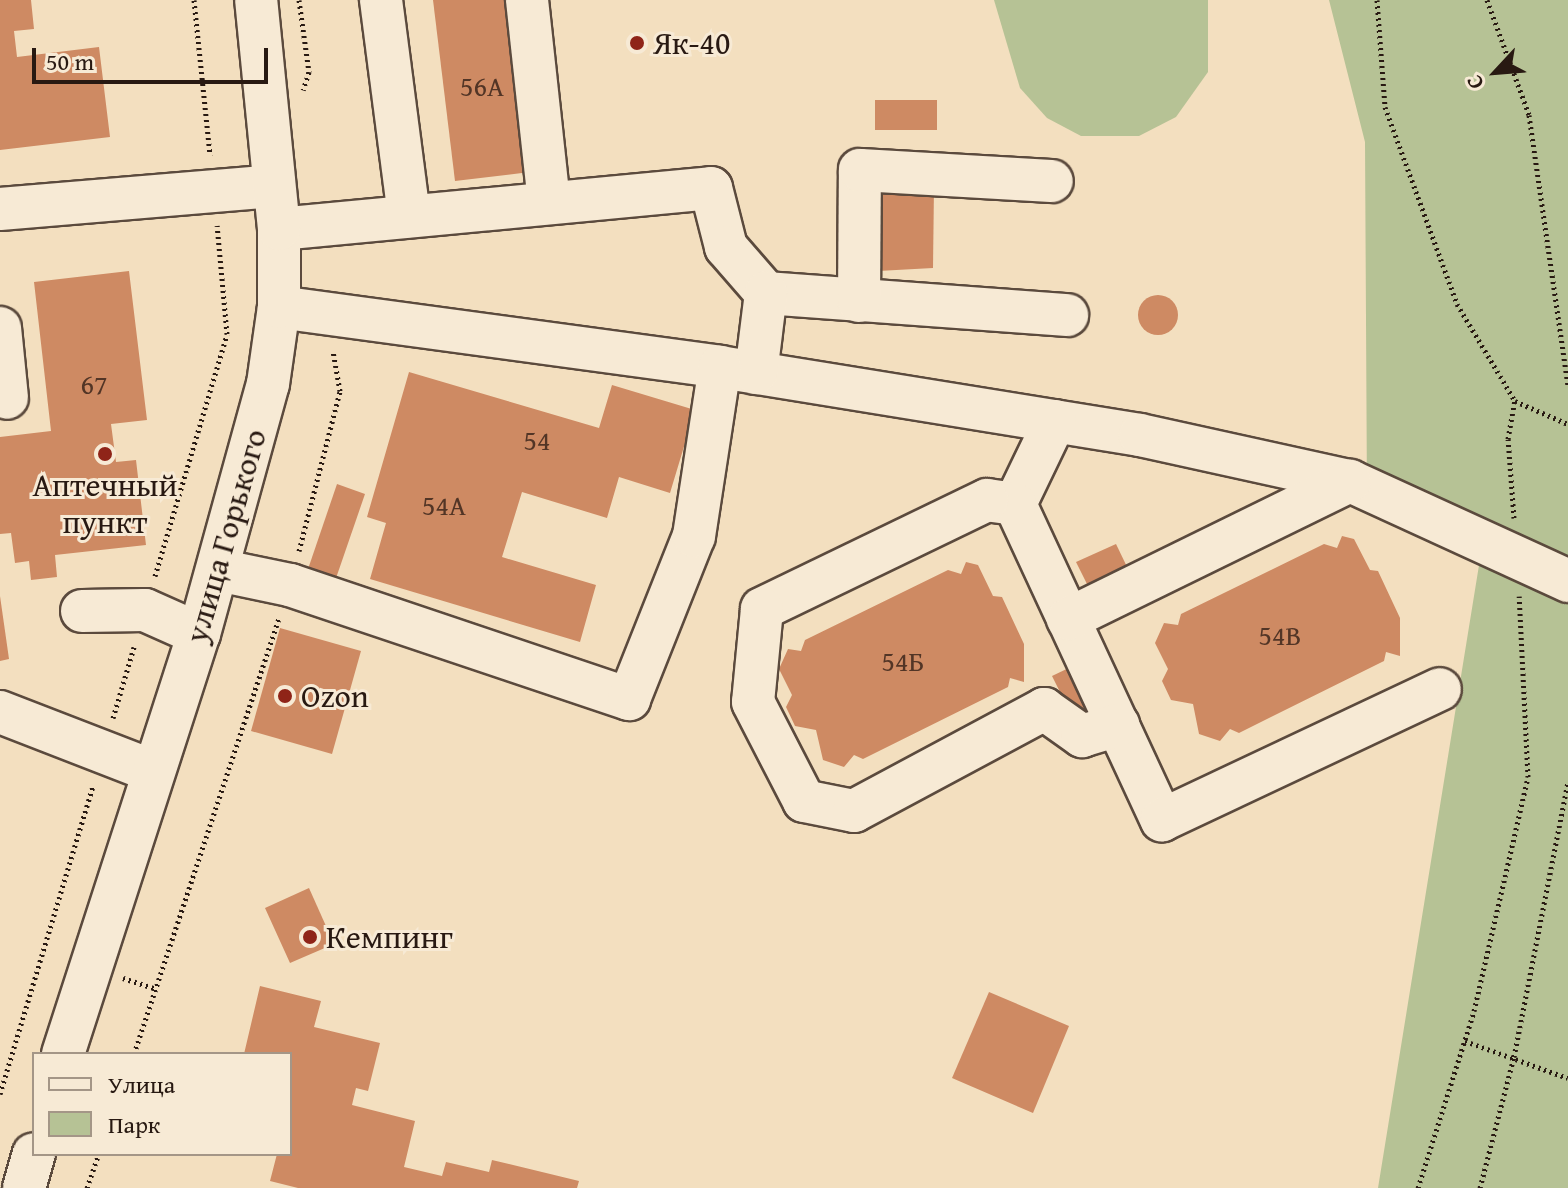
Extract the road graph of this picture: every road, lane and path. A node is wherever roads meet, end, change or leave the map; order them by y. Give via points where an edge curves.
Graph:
1 (194, 0) edge
2 (256, 0) edge
3 (381, 0) edge
4 (527, 0) edge
5 (1377, 0) edge
6 (1487, 0) edge
7 (1052, 181) dead end
8 (273, 186) junction
9 (213, 188) junction
10 (549, 203) junction
11 (0, 209) edge
12 (409, 216) junction
13 (279, 229) junction
14 (766, 293) junction
15 (859, 301) junction
16 (279, 307) junction
17 (1067, 315) dead end
18 (0, 328) edge
19 (738, 370) junction
20 (1568, 385) edge
21 (7, 398) dead end
22 (1515, 401) junction
23 (1055, 421) junction
24 (1568, 424) edge
25 (1350, 481) junction
26 (1015, 504) junction
27 (1517, 556) junction
28 (218, 570) junction
29 (1568, 581) edge
30 (145, 610) junction
31 (82, 611) dead end
32 (1068, 619) junction
33 (199, 634) junction
34 (1440, 689) dead end
35 (0, 712) edge
36 (1118, 725) junction
37 (103, 751) junction
38 (152, 771) junction
39 (1568, 783) edge
40 (1465, 1041) junction
41 (64, 1052) edge
42 (1514, 1057) junction
43 (1568, 1078) edge
44 (0, 1094) edge
45 (33, 1156) edge
46 (98, 1156) edge
47 (24, 1188) edge
48 (87, 1188) edge
49 (1418, 1188) edge
50 (1480, 1188) edge

1 - 9 path
2 - 8 street, улица Горького
3 - 12 street
4 - 10 street
5 - 22 path via 1385,107 1457,304
6 - 20 path via 1529,115
7 - 15 street via 860,170
8 - 9 street
8 - 13 street, улица Горького
9 - 11 street
9 - 30 path via 227,334
10 - 12 street
10 - 14 street via 711,188 726,247
12 - 13 street
13 - 16 street, улица Горького
14 - 15 street
14 - 19 street
15 - 17 street
16 - 19 street
16 - 28 street, улица Горького via 268,384
18 - 21 street
19 - 23 street
19 - 28 street via 694,536 629,699 290,585
22 - 24 path
22 - 27 path via 1508,439
23 - 25 street
23 - 26 street
25 - 27 street
25 - 32 street
26 - 32 street
26 - 36 street via 987,500 762,609 753,702 804,801 854,811 1044,709 1082,736
27 - 29 street
27 - 40 path via 1528,777
28 - 33 street, улица Горького
30 - 31 street
30 - 33 street
30 - 37 path
32 - 36 street
33 - 38 street, улица Горького
34 - 36 street via 1162,820
35 - 37 street
37 - 38 street
37 - 44 path
38 - 41 street, улица Горького
39 - 42 path
40 - 42 path
40 - 49 path
42 - 43 path
42 - 50 path
45 - 47 street
46 - 48 path

